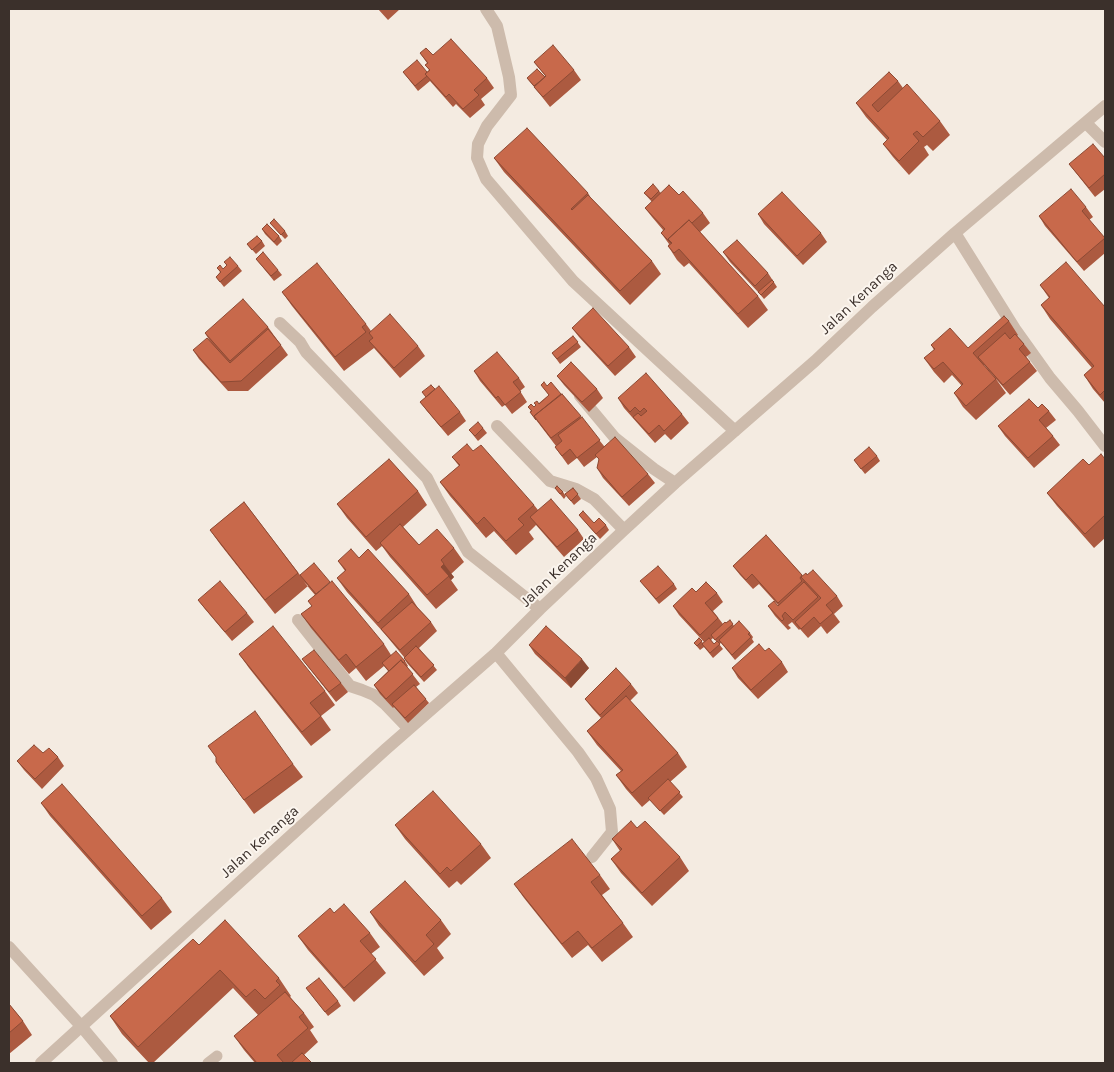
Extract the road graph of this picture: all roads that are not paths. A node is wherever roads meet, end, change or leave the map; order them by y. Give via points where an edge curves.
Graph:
1 (486, 9) edge
2 (1105, 106) edge
3 (1086, 123) junction
4 (1105, 142) edge
5 (955, 233) junction
6 (280, 323) dead end
7 (573, 382) edge
8 (497, 426) dead end
9 (735, 431) junction
10 (1105, 446) edge
11 (675, 484) junction
12 (624, 530) junction
13 (540, 609) junction
14 (298, 620) dead end
15 (496, 654) junction
16 (409, 729) junction
17 (592, 858) dead end
18 (9, 947) edge
19 (81, 1026) junction
20 (41, 1063) edge
21 (112, 1063) edge

1 - 9 street via 497,26 510,77 511,95 487,126 478,144 477,158 486,179 573,280
2 - 3 street, Jalan Kenanga
3 - 4 street
3 - 5 street, Jalan Kenanga
5 - 9 street, Jalan Kenanga
5 - 10 street via 1015,329
6 - 13 street via 427,478 468,552
7 - 11 street via 581,397 615,438
8 - 12 street via 550,481 594,499
9 - 11 street, Jalan Kenanga
11 - 12 street, Jalan Kenanga
12 - 13 street, Jalan Kenanga
13 - 15 street, Jalan Kenanga
14 - 16 street via 350,686 374,695
15 - 16 street, Jalan Kenanga
15 - 17 street via 596,778 610,809 612,832
16 - 19 street, Jalan Kenanga
18 - 19 street
19 - 20 street, Jalan Kenanga
19 - 21 street

